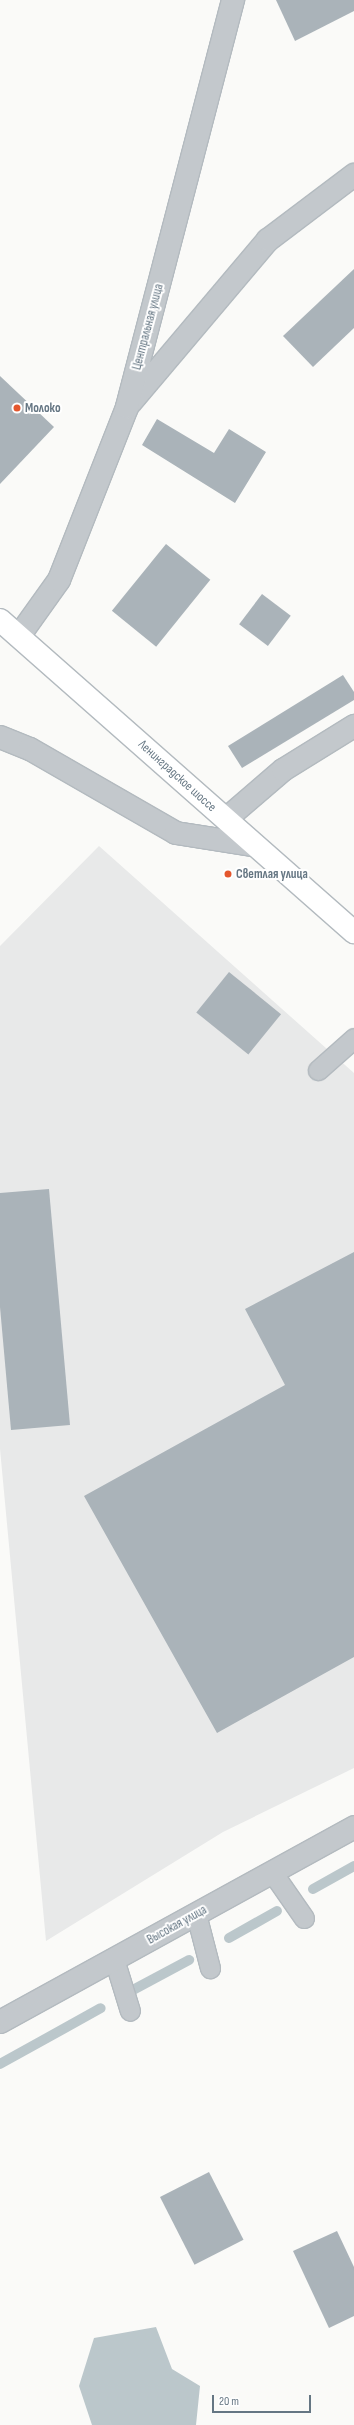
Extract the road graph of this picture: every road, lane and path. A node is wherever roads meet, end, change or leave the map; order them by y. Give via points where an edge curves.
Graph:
1 (233, 0) edge
2 (354, 175) edge
3 (127, 407) junction
4 (0, 620) edge
5 (19, 636) junction
6 (354, 726) edge
7 (0, 737) edge
8 (226, 819) junction
9 (253, 845) junction
10 (354, 932) edge
11 (354, 1038) edge
12 (318, 1070) dead end
13 (354, 1827) edge
14 (272, 1872) junction
15 (196, 1914) junction
16 (304, 1918) dead end
17 (114, 1959) junction
18 (210, 1968) dead end
19 (130, 2011) dead end
20 (2, 2018) edge

1 - 3 street, Центральная улица
2 - 3 street via 268,240
3 - 5 street, Центральная улица via 59,580
4 - 5 main road, Ленинградское шоссе
5 - 8 main road, Ленинградское шоссе
6 - 8 street via 283,770
7 - 9 street via 30,749 176,833
8 - 9 main road, Ленинградское шоссе
9 - 10 main road, Ленинградское шоссе
11 - 12 lane
13 - 14 street, Высокая улица
14 - 15 street, Высокая улица
14 - 16 lane
15 - 17 street, Высокая улица
15 - 18 lane
17 - 19 lane
17 - 20 street, Высокая улица

